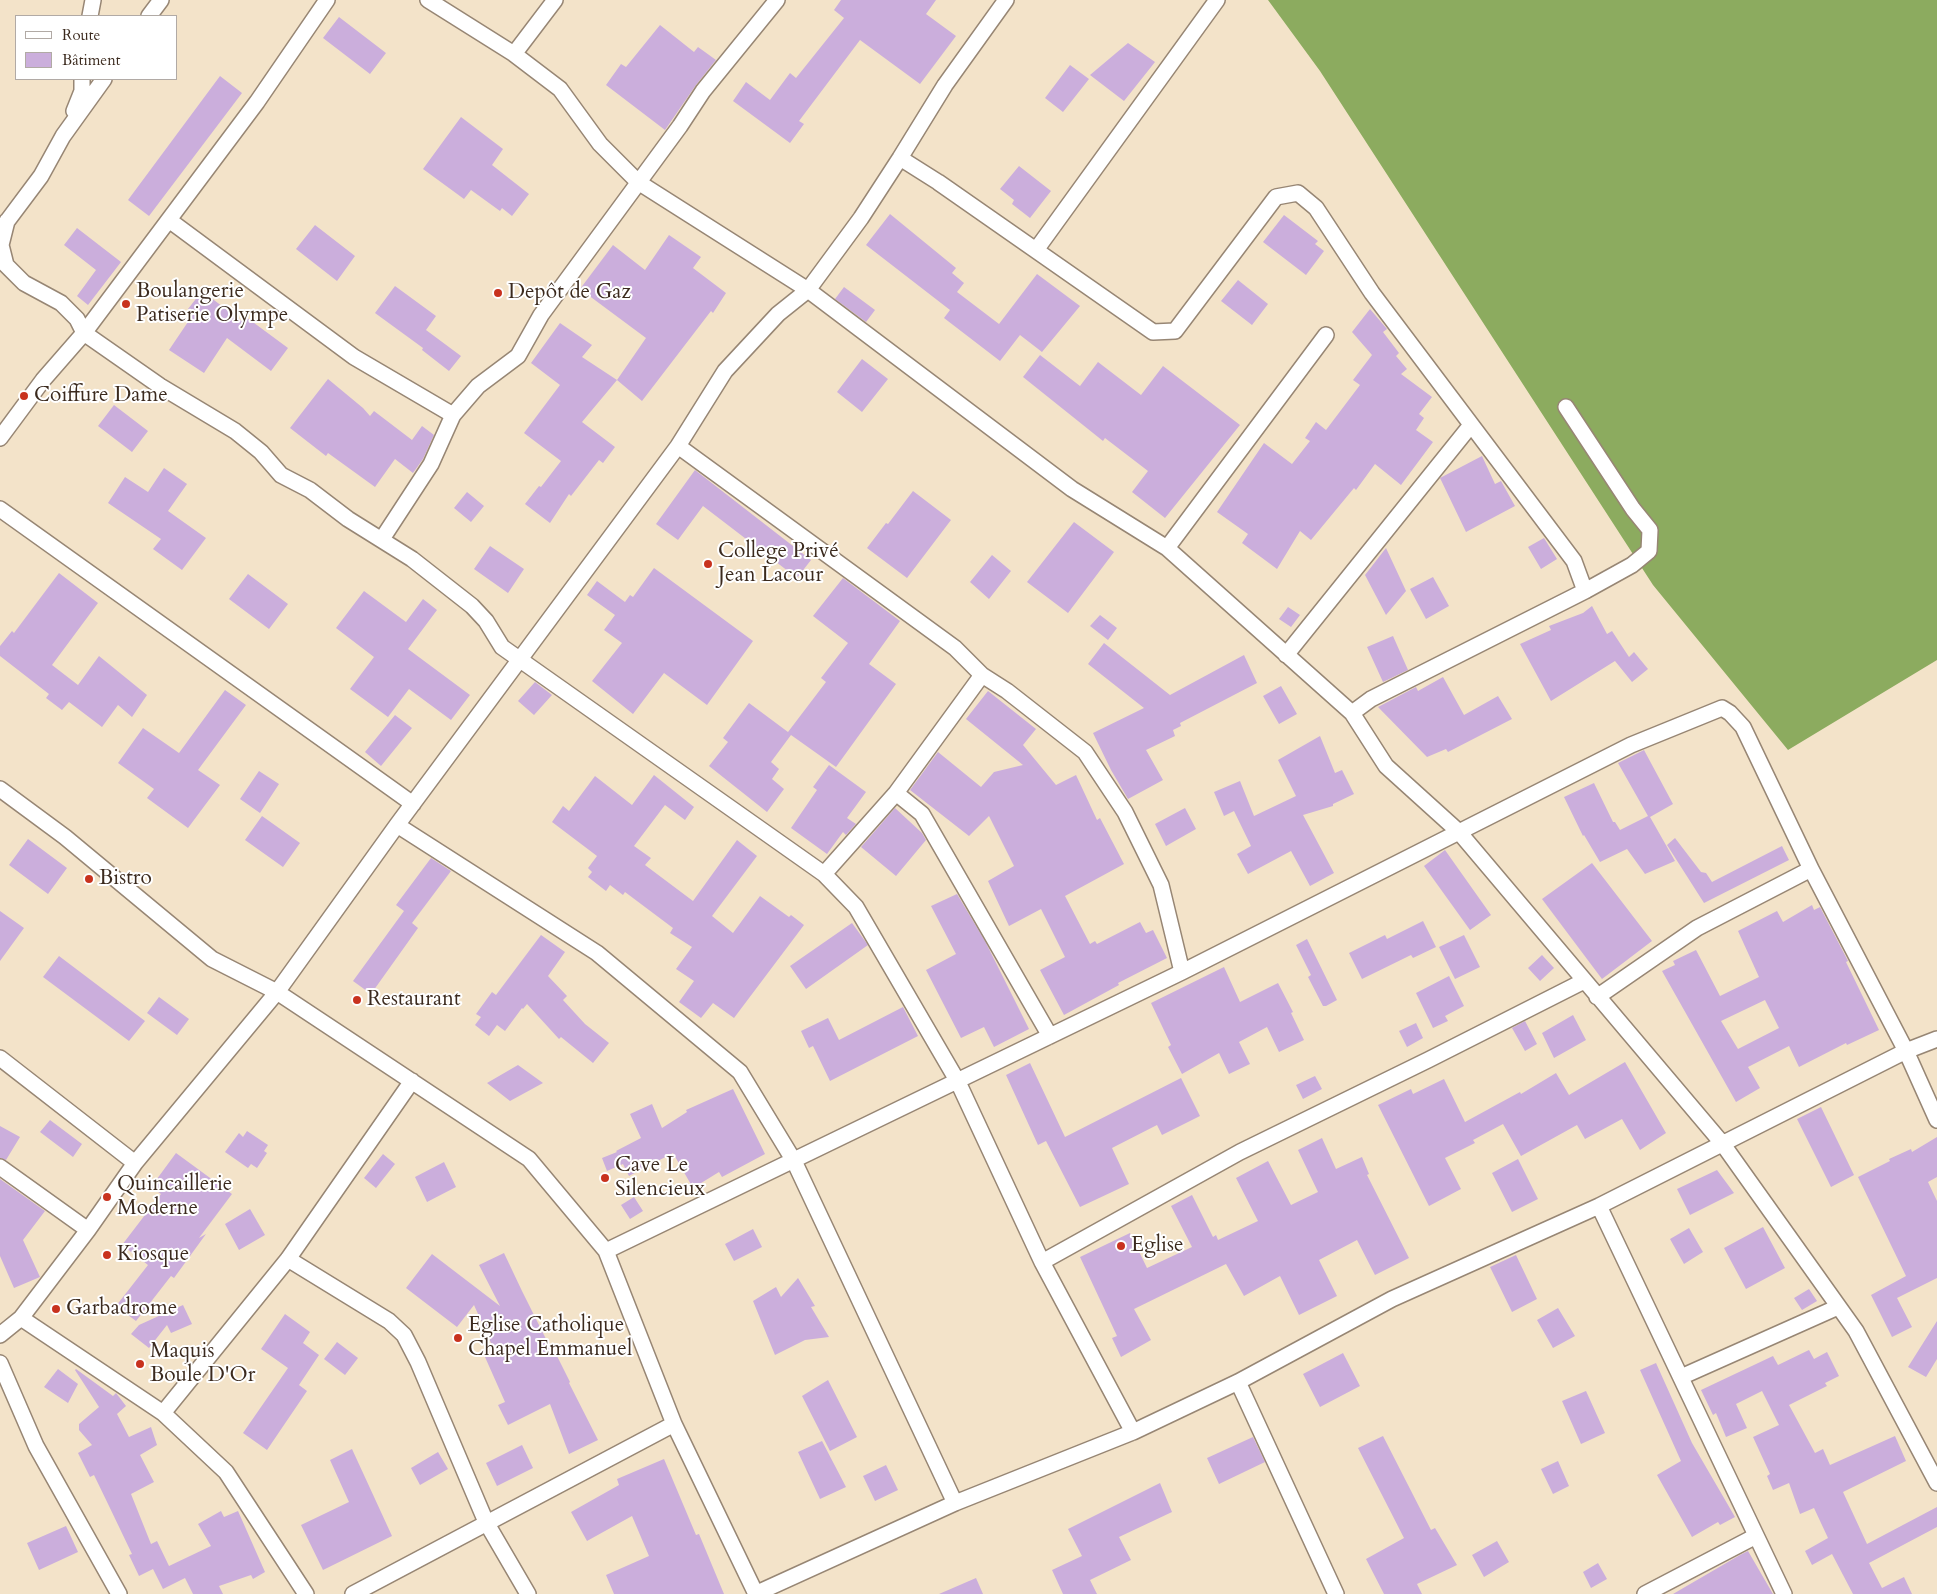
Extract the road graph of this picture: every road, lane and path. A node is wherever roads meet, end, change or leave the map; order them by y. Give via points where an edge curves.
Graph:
1 (94, 0) edge
2 (161, 0) edge
3 (327, 0) edge
4 (428, 0) edge
5 (555, 0) edge
6 (776, 0) edge
7 (1006, 0) edge
8 (1217, 0) edge
9 (90, 15) edge
10 (150, 15) edge
11 (514, 54) junction
12 (82, 80) edge
13 (103, 80) edge
14 (63, 136) junction
15 (900, 158) junction
16 (638, 182) junction
17 (169, 220) junction
18 (3, 226) edge
19 (1036, 250) junction
20 (808, 290) junction
21 (84, 332) junction
22 (1326, 335) dead end
23 (1566, 407) dead end
24 (453, 415) junction
25 (1471, 425) junction
26 (0, 438) edge
27 (678, 446) junction
28 (0, 509) edge
29 (382, 539) junction
30 (1167, 548) junction
31 (1586, 592) junction
32 (1286, 655) junction
33 (520, 660) junction
34 (982, 675) junction
35 (1352, 714) junction
36 (0, 789) edge
37 (896, 793) junction
38 (413, 804) junction
39 (397, 825) junction
40 (1459, 832) junction
41 (1811, 869) junction
42 (824, 874) junction
43 (1182, 972) junction
44 (1584, 981) junction
45 (277, 992) junction
46 (1597, 997) junction
47 (1050, 1036) junction
48 (1937, 1039) edge
49 (1906, 1051) junction
50 (0, 1058) edge
51 (412, 1081) junction
52 (958, 1082) junction
53 (1937, 1120) edge
54 (1722, 1143) junction
55 (794, 1161) junction
56 (135, 1163) junction
57 (0, 1167) edge
58 (1599, 1206) junction
59 (88, 1230) junction
60 (606, 1250) junction
61 (288, 1259) junction
62 (1042, 1262) junction
63 (1838, 1306) junction
64 (21, 1318) junction
65 (0, 1335) edge
66 (0, 1363) edge
67 (1681, 1377) junction
68 (1238, 1382) junction
69 (164, 1413) junction
70 (674, 1424) junction
71 (1133, 1432) junction
72 (1937, 1482) edge
73 (955, 1503) junction
74 (486, 1522) junction
75 (1756, 1536) junction
76 (119, 1594) edge
77 (306, 1594) edge
78 (352, 1594) edge
79 (528, 1594) edge
80 (756, 1594) edge
81 (1336, 1594) edge
82 (1645, 1594) edge
83 (1784, 1594) edge

1 - 9 street
2 - 10 street
3 - 17 street via 257,102
4 - 11 street
5 - 11 street
6 - 16 street via 703,91
7 - 15 street via 945,85
8 - 19 street
11 - 16 street via 560,89 600,144
12 - 14 street via 82,91
13 - 14 street
14 - 18 street via 41,176
15 - 19 street
15 - 20 street
16 - 20 street
16 - 24 street via 541,315 518,356 478,386
17 - 21 street
17 - 24 street via 354,357
18 - 21 street via 1,245 6,265 24,283 61,303 77,318
19 - 25 street via 1154,332 1175,331 1276,197 1298,194 1316,208 1372,294
20 - 27 street via 778,314 725,371
20 - 30 street via 1072,489
21 - 26 street
21 - 29 street via 160,386 235,431 281,475 310,490 348,519
22 - 30 street
23 - 31 street via 1650,530 1649,551 1632,566
24 - 29 street via 431,464
25 - 31 street via 1574,561
25 - 32 street
27 - 33 street
27 - 34 street via 956,648
28 - 38 street
29 - 33 street via 472,606 502,647
30 - 32 street
31 - 35 street via 1370,699
32 - 35 street
33 - 38 street
33 - 42 street
34 - 37 street
34 - 43 street via 1085,752 1125,812 1161,885
35 - 40 street via 1386,766
36 - 45 street via 65,837 212,959
37 - 42 street
37 - 47 street via 922,814
38 - 39 street
39 - 45 street
39 - 55 street via 597,953 740,1072
40 - 41 street via 1631,746 1722,708 1743,726
40 - 43 street
40 - 44 street
41 - 46 street via 1698,928
41 - 49 street
42 - 52 street via 856,907
43 - 47 street
44 - 46 street
44 - 62 street via 1240,1152
45 - 51 street
45 - 56 street
46 - 54 street
47 - 52 street
48 - 49 street
49 - 53 street
49 - 54 street
50 - 56 street
51 - 60 street via 529,1158
51 - 61 street
52 - 55 street
52 - 62 street
54 - 58 street
54 - 63 street
55 - 60 street
55 - 73 street
56 - 59 street
57 - 59 street
58 - 67 street
58 - 68 street via 1392,1299
59 - 64 street
60 - 70 street
61 - 69 street
61 - 74 street via 389,1321 404,1336
62 - 71 street
63 - 67 street
63 - 72 street via 1856,1331
64 - 65 street
64 - 69 street
66 - 76 street via 36,1446
67 - 75 street
68 - 71 street
68 - 81 street
69 - 77 street via 226,1472
70 - 74 street
70 - 80 street
71 - 73 street
73 - 80 street
74 - 78 street
74 - 79 street
75 - 82 street
75 - 83 street

